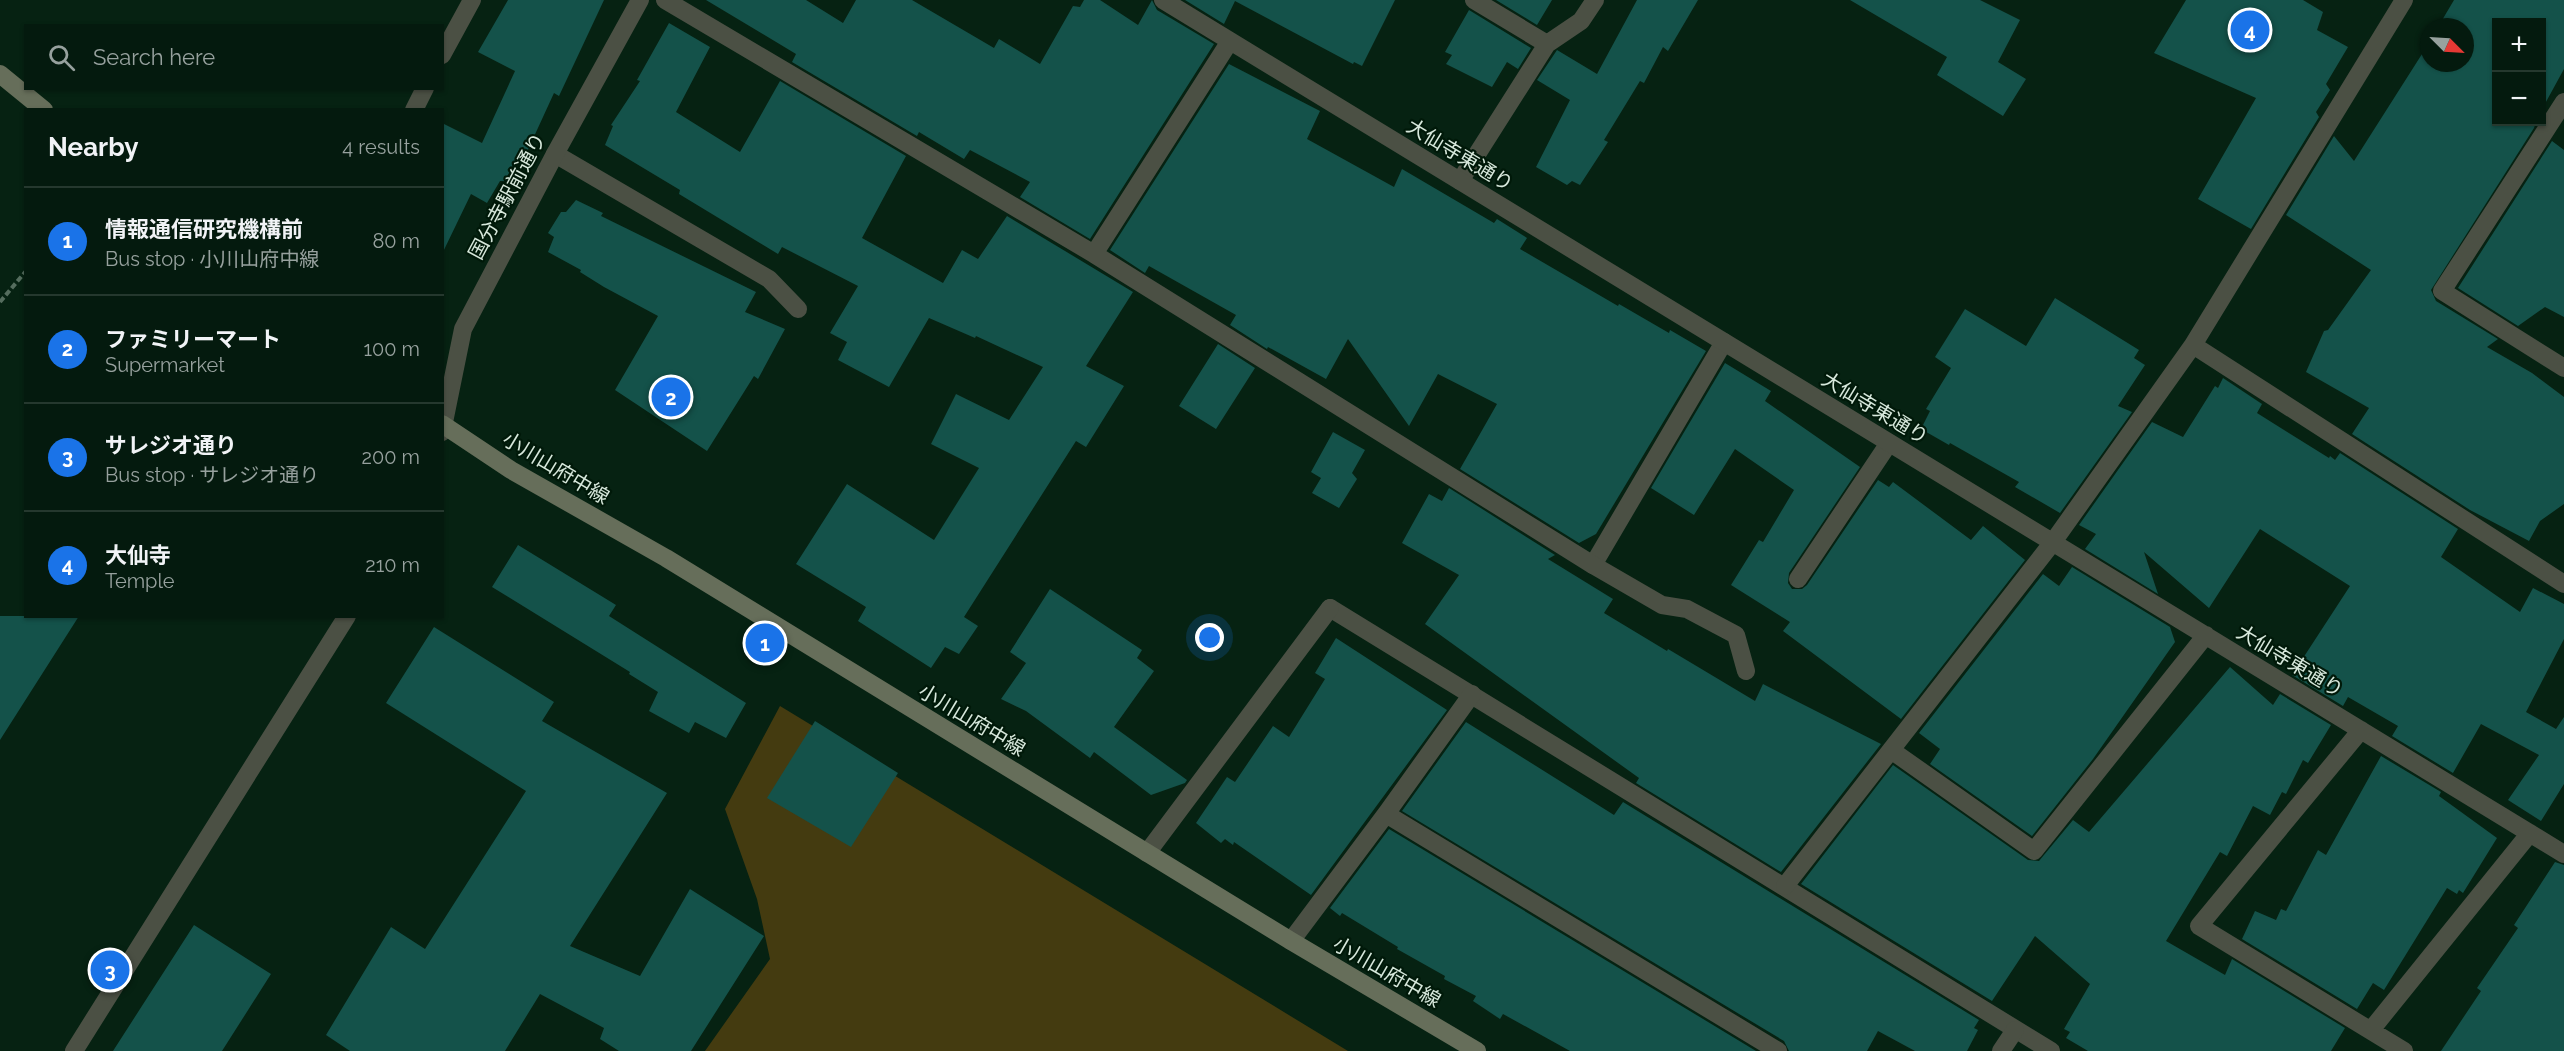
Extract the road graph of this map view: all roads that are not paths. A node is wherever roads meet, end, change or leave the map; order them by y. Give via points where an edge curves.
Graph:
1 (472, 0) edge
2 (640, 0) edge
3 (665, 0) edge
4 (1163, 0) edge
5 (1474, 0) edge
6 (1595, 0) edge
7 (2404, 0) edge
8 (1230, 41) junction
9 (1547, 44) junction
10 (444, 51) edge
11 (0, 74) edge
12 (424, 90) edge
13 (2564, 102) edge
14 (42, 108) edge
15 (415, 108) edge
16 (555, 154) junction
17 (1461, 181) junction
18 (1094, 254) junction
19 (798, 309) dead end
20 (1724, 342) junction
21 (2193, 345) junction
22 (2564, 368) edge
23 (444, 422) edge
24 (444, 428) edge
25 (1889, 442) junction
26 (2053, 542) junction
27 (1593, 565) junction
28 (1798, 579) dead end
29 (2564, 584) edge
30 (346, 618) edge
31 (2206, 635) junction
32 (1746, 671) dead end
33 (1472, 694) junction
34 (2361, 730) junction
35 (1891, 750) junction
36 (1386, 814) junction
37 (2530, 833) junction
38 (1147, 853) junction
39 (2564, 854) edge
40 (1785, 886) junction
41 (1291, 941) junction
42 (2015, 1030) junction
43 (2371, 1030) junction
44 (74, 1051) edge
45 (1477, 1051) edge
46 (1778, 1051) edge
47 (2001, 1051) edge
48 (2051, 1051) edge
49 (2404, 1051) edge

1 - 10 street
2 - 16 street, 国分寺駅前通り
3 - 18 street
4 - 8 street, 大仙寺東通り
5 - 9 street
6 - 9 street via 1581,21
7 - 21 street
8 - 17 street, 大仙寺東通り
8 - 18 street
9 - 17 street
11 - 14 main road
12 - 15 street
13 - 22 street via 2442,291
16 - 19 street via 769,279
16 - 23 street, 国分寺駅前通り via 463,329
17 - 20 street, 大仙寺東通り
18 - 27 street
20 - 25 street, 大仙寺東通り
20 - 27 street
21 - 26 street
21 - 29 street
24 - 38 main road, 小川山府中線 via 666,558
25 - 26 street, 大仙寺東通り
25 - 28 street
26 - 31 street, 大仙寺東通り
26 - 35 street
27 - 32 street via 1662,605 1687,609 1736,635
30 - 44 street
31 - 34 street, 大仙寺東通り
31 - 35 street via 2034,851
33 - 36 street
33 - 38 street via 1330,608
33 - 40 street
34 - 37 street, 大仙寺東通り
34 - 43 street via 2199,926
35 - 40 street
36 - 41 street
36 - 46 street
37 - 39 street, 大仙寺東通り
37 - 43 street
38 - 41 main road, 小川山府中線
40 - 42 street
41 - 45 main road, 小川山府中線
42 - 47 street
42 - 48 street
43 - 49 street

